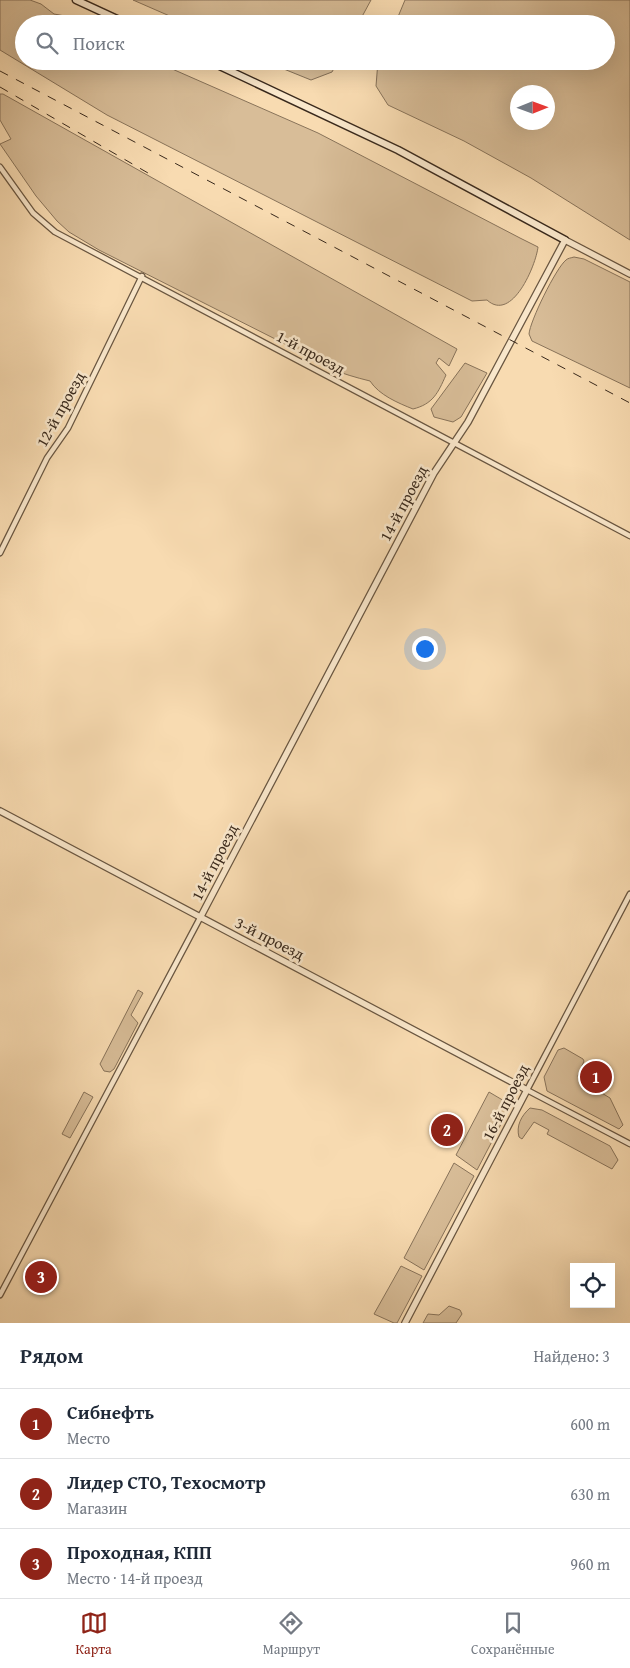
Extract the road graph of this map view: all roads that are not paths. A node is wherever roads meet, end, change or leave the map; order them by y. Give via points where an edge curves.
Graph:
1 (76, 0) edge
2 (108, 15) edge
3 (228, 70) edge
4 (0, 167) edge
5 (565, 240) junction
6 (630, 274) edge
7 (142, 276) junction
8 (454, 443) junction
9 (630, 536) edge
10 (0, 553) edge
11 (0, 811) edge
12 (630, 894) edge
13 (200, 918) junction
14 (527, 1090) junction
15 (630, 1144) edge
16 (0, 1295) edge
17 (405, 1323) edge

1 - 2 main road
3 - 5 main road via 398,150
4 - 7 street, 1-й проезд via 46,226
5 - 6 street
5 - 8 street, 14-й проезд
7 - 8 street, 1-й проезд
7 - 10 street, 12-й проезд via 68,428 48,458
8 - 9 street, 1-й проезд
8 - 13 street, 14-й проезд via 434,474
11 - 13 street, 3-й проезд
12 - 14 street, 16-й проезд
13 - 14 street, 3-й проезд
13 - 16 street, 14-й проезд
14 - 15 street
14 - 17 street, 16-й проезд

